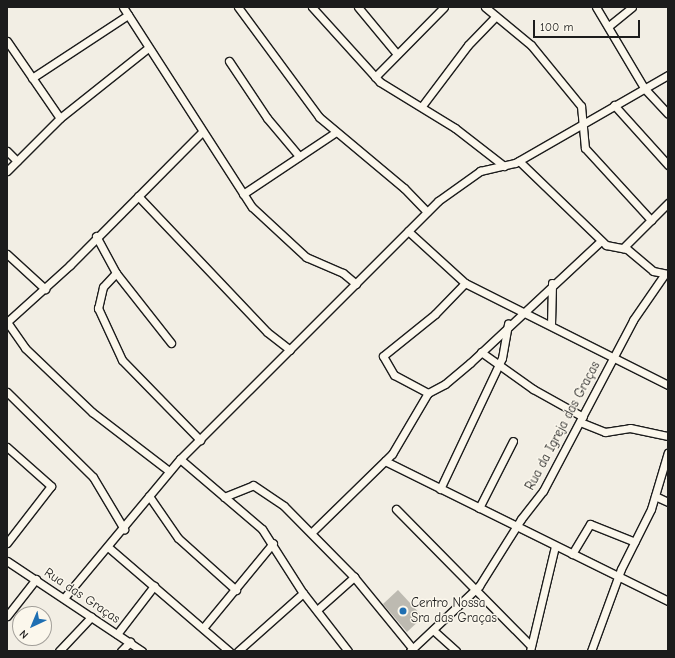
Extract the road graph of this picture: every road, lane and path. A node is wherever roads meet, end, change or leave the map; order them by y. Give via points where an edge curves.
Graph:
1 (123, 7) edge
2 (238, 7) edge
3 (312, 7) edge
4 (358, 7) edge
5 (444, 7) edge
6 (485, 7) edge
7 (596, 7) edge
8 (632, 7) edge
9 (128, 15) junction
10 (496, 16) junction
11 (610, 25) junction
12 (7, 41) edge
13 (148, 48) junction
14 (397, 54) junction
15 (229, 61) dead end
16 (668, 75) edge
17 (375, 77) junction
18 (32, 78) junction
19 (644, 88) junction
20 (614, 105) junction
21 (422, 106) junction
22 (668, 114) edge
23 (60, 118) junction
24 (585, 123) junction
25 (202, 132) junction
26 (336, 132) junction
27 (7, 151) edge
28 (299, 156) junction
29 (17, 161) junction
30 (519, 161) junction
31 (668, 165) edge
32 (506, 167) junction
33 (7, 171) edge
34 (243, 194) junction
35 (138, 196) junction
36 (668, 203) edge
37 (427, 212) junction
38 (651, 220) junction
39 (408, 231) junction
40 (96, 236) junction
41 (600, 240) junction
42 (623, 248) junction
43 (7, 254) edge
44 (116, 274) junction
45 (666, 274) edge
46 (465, 283) junction
47 (552, 283) junction
48 (356, 284) junction
49 (45, 288) junction
50 (521, 312) junction
51 (7, 322) edge
52 (508, 324) junction
53 (551, 325) junction
54 (170, 343) dead end
55 (290, 350) junction
56 (481, 352) junction
57 (612, 359) junction
58 (499, 365) junction
59 (668, 385) edge
60 (7, 392) edge
61 (428, 393) junction
62 (581, 419) junction
63 (668, 436) edge
64 (200, 440) junction
65 (513, 442) dead end
66 (7, 447) edge
67 (668, 452) edge
68 (180, 459) junction
69 (385, 461) junction
70 (169, 471) junction
71 (440, 489) junction
72 (149, 496) junction
73 (655, 496) junction
74 (224, 497) junction
75 (668, 502) edge
76 (479, 508) junction
77 (396, 509) dead end
78 (516, 527) junction
79 (124, 529) junction
80 (312, 532) junction
81 (635, 542) junction
82 (7, 543) edge
83 (273, 543) junction
84 (555, 546) junction
85 (108, 547) junction
86 (572, 554) junction
87 (7, 561) edge
88 (618, 576) junction
89 (354, 577) junction
90 (36, 579) junction
91 (154, 586) junction
92 (236, 590) junction
93 (475, 592) junction
94 (303, 593) junction
95 (64, 598) junction
96 (668, 601) edge
97 (317, 610) junction
98 (7, 616) edge
99 (92, 617) junction
100 (203, 628) junction
101 (433, 630) junction
102 (116, 634) junction
103 (130, 642) junction
104 (530, 648) edge
105 (411, 650) edge
106 (59, 651) edge
107 (121, 651) edge
108 (142, 651) edge
109 (230, 651) edge
110 (238, 651) edge
111 (348, 651) edge
112 (456, 651) edge
113 (590, 651) edge

1 - 9 street
2 - 26 street via 319,117
3 - 17 street
4 - 14 street
5 - 14 street
6 - 10 street
7 - 11 street
8 - 11 street
9 - 13 street
9 - 18 street
10 - 21 street via 468,45
10 - 24 street via 531,45 581,106
11 - 19 street
12 - 18 street
13 - 23 street
13 - 25 street
14 - 17 street
15 - 28 street via 268,118
16 - 19 street
17 - 21 street
18 - 23 street
19 - 20 street
19 - 22 street
20 - 24 street
20 - 31 street
21 - 32 street
23 - 29 street
24 - 30 street
24 - 38 street via 585,148
25 - 34 street
25 - 35 street
26 - 28 street
26 - 37 street via 404,188
27 - 29 street
28 - 34 street
29 - 33 street
30 - 32 street
30 - 41 street
32 - 37 street via 480,171
34 - 48 street via 257,212 306,257 343,273
35 - 40 street
35 - 55 street via 267,332
36 - 38 street
37 - 39 street
38 - 42 street
39 - 46 street
39 - 48 street
40 - 44 street
40 - 49 street
41 - 42 street via 606,246
41 - 47 street
42 - 45 street via 649,268
43 - 49 street
44 - 54 street
44 - 64 street via 103,287 98,308 119,355 126,368
45 - 57 street, Rua da Igreja das Graças via 640,308
46 - 50 street
46 - 61 street via 435,314 382,356 394,375
47 - 50 street
47 - 53 street
48 - 55 street
49 - 51 street
50 - 52 street
50 - 53 street
51 - 70 street via 25,348 92,412
52 - 56 street
52 - 58 street
53 - 57 street
55 - 64 street
56 - 58 street
56 - 61 street via 445,384
57 - 59 street
57 - 62 street, Rua da Igreja das Graças
58 - 62 street
58 - 71 street
60 - 79 street via 93,477
61 - 69 street via 411,426
62 - 63 street via 605,432 630,428
62 - 78 street, Rua da Igreja das Graças via 543,491
64 - 68 street
65 - 76 street
66 - 82 street via 51,486
67 - 73 street
68 - 70 street
68 - 74 street
69 - 71 street
69 - 80 street
70 - 72 street
71 - 76 street
72 - 79 street
72 - 92 street via 178,538
73 - 75 street
73 - 81 street
74 - 80 street via 247,486 257,486
74 - 83 street
76 - 78 street
77 - 93 street
78 - 84 street
78 - 93 street, Rua da Igreja das Graças
79 - 85 street
80 - 89 street
81 - 86 street via 590,524
81 - 88 street
83 - 92 street
83 - 94 street
84 - 86 street
84 - 104 street
85 - 91 street
85 - 95 street
86 - 88 street
87 - 90 street, Rua das Graças
88 - 96 street
88 - 113 street
89 - 97 street
89 - 105 street
90 - 95 street, Rua das Graças
90 - 98 street
91 - 100 street
91 - 102 street
92 - 100 street
93 - 101 street, Rua da Igreja das Graças
93 - 104 street
94 - 97 street
94 - 110 street
95 - 99 street, Rua das Graças
97 - 111 street
99 - 102 street, Rua das Graças
99 - 106 street
100 - 109 street
101 - 105 street, Rua da Igreja das Graças
101 - 112 street
102 - 103 street, Rua das Graças
103 - 107 street
103 - 108 street, Rua das Graças

